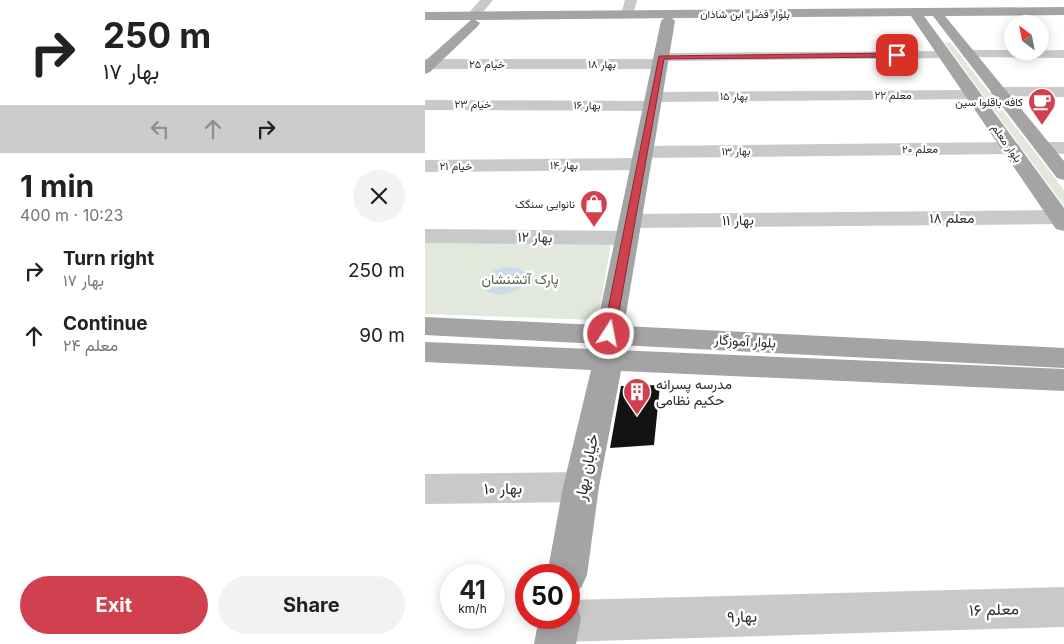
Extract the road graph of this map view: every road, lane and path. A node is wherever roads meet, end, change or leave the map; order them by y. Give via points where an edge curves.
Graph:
1 (487, 0) edge
2 (631, 0) edge
3 (812, 0) edge
4 (1064, 11) edge
5 (627, 14) junction
6 (816, 14) junction
7 (425, 16) edge
8 (928, 16) junction
9 (584, 18) junction
10 (1064, 18) edge
11 (473, 19) junction
12 (668, 21) junction
13 (425, 23) edge
14 (958, 41) junction
15 (940, 48) junction
16 (969, 54) junction
17 (1064, 54) edge
18 (660, 61) junction
19 (545, 64) joint
20 (427, 66) edge
21 (999, 92) junction
22 (1064, 92) edge
23 (973, 95) junction
24 (814, 96) joint
25 (653, 101) junction
26 (521, 104) joint
27 (425, 105) edge
28 (1011, 148) junction
29 (1044, 148) junction
30 (1064, 148) edge
31 (828, 150) joint
32 (642, 158) junction
33 (487, 165) joint
34 (425, 166) edge
35 (1064, 174) edge
36 (845, 219) joint
37 (1061, 220) edge
38 (629, 229) junction
39 (433, 236) edge
40 (425, 326) edge
41 (609, 347) junction
42 (425, 352) edge
43 (1064, 358) edge
44 (1064, 380) edge
45 (581, 487) junction
46 (425, 489) edge
47 (569, 564) edge
48 (1064, 608) edge
49 (924, 611) joint
50 (580, 626) edge

1 - 11 street
2 - 5 street
3 - 6 main road
4 - 8 main road, بلوار فضل ابن شاذان
5 - 6 main road, بلوار فضل ابن شاذان
5 - 9 main road, بلوار فضل ابن شاذان
6 - 8 main road, بلوار فضل ابن شاذان
7 - 11 main road, بلوار فضل ابن شاذان
8 - 10 main road, بلوار فضل ابن شاذان
8 - 12 main road, بلوار فضل ابن شاذان
8 - 14 main road, بلوار معلم
8 - 15 main road, بلوار معلم
9 - 11 main road, بلوار فضل ابن شاذان
9 - 12 main road, بلوار فضل ابن شاذان
11 - 13 main road, بلوار فضل ابن شاذان
11 - 20 main road
12 - 18 main road, خیابان بهار
14 - 15 main road
14 - 16 main road, بلوار معلم
15 - 18 street, بهار ۱۸
15 - 23 main road, بلوار معلم
16 - 17 street
16 - 21 main road, بلوار معلم
18 - 19 street, بهار ۱۸
18 - 25 main road, خیابان بهار
19 - 20 street, خیام ۲۵
21 - 22 street
21 - 29 main road, بلوار معلم
23 - 24 street, معلم ۲۲
23 - 28 main road, بلوار معلم
24 - 25 street, بهار ۱۵
25 - 26 street, بهار ۱۶
25 - 32 main road, خیابان بهار
26 - 27 street, خیام ۲۳
28 - 31 street, معلم ۲۰
28 - 37 main road, بلوار معلم
29 - 30 street
29 - 35 main road, بلوار معلم
31 - 32 street, بهار ۱۳
32 - 33 street, بهار ۱۴
32 - 38 main road, خیابان بهار
33 - 34 street, خیام ۲۱
36 - 37 street, معلم ۱۸
36 - 38 street, بهار ۱۱
38 - 39 street, بهار ۱۲
38 - 41 main road, خیابان بهار
40 - 41 main road, بلوار آموزگار
41 - 42 main road, بلوار آموزگار
41 - 43 main road, بلوار آموزگار
41 - 44 main road, بلوار آموزگار
41 - 45 main road, خیابان بهار
45 - 46 street, بهار ۱۰
45 - 47 main road, خیابان بهار
48 - 49 street, معلم ۱۶
49 - 50 street, بهار۹

